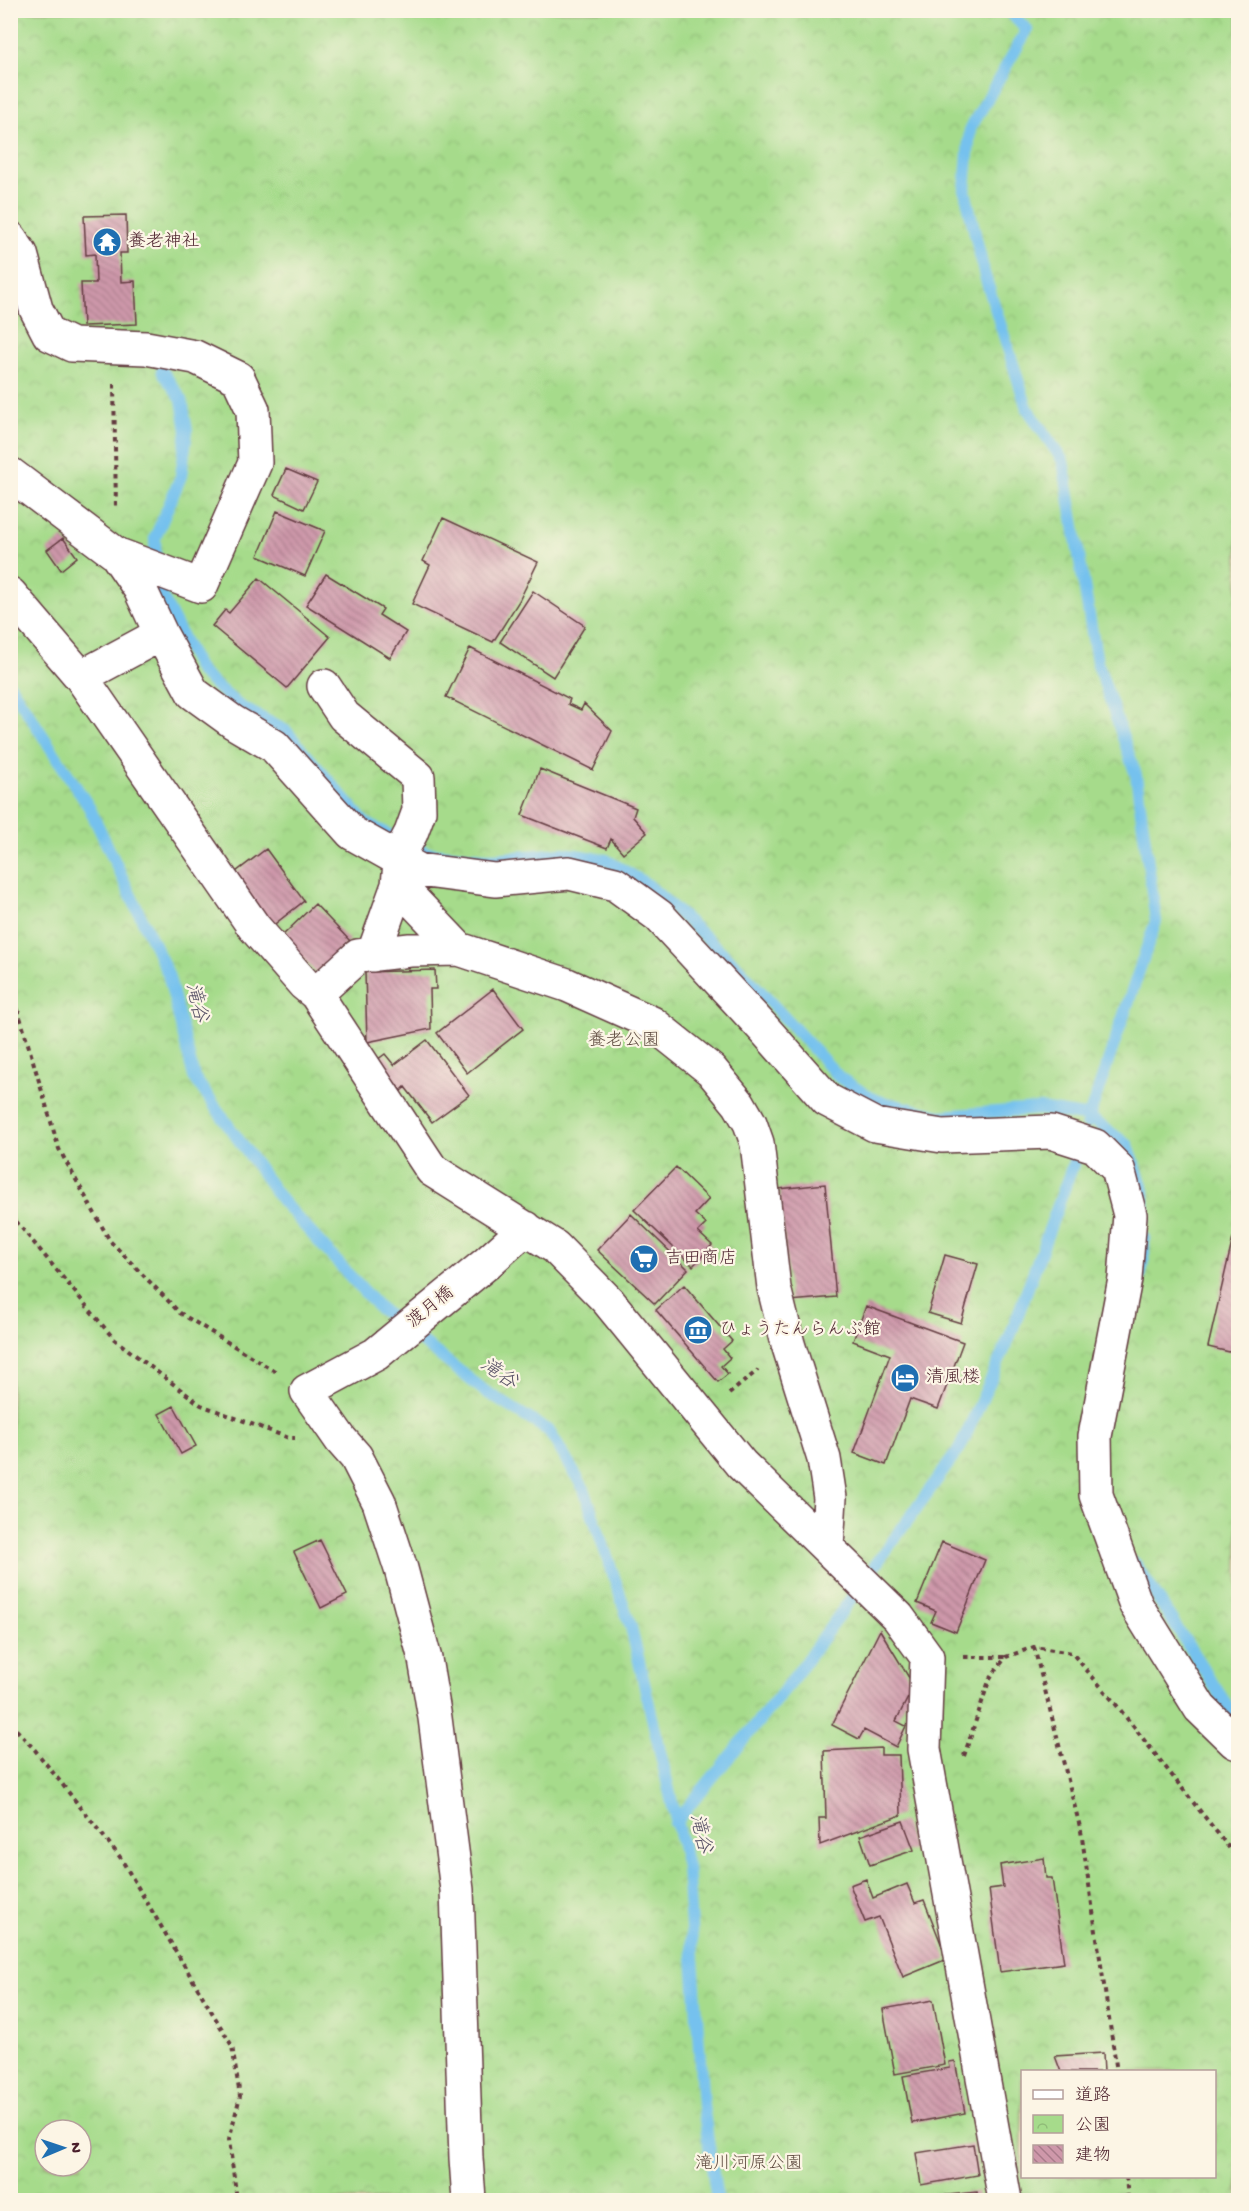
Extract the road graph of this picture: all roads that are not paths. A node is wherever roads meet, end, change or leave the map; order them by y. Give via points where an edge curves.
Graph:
1 (10, 238) edge
2 (10, 474) edge
3 (116, 554) junction
4 (10, 594) edge
5 (161, 634) junction
6 (81, 677) junction
7 (324, 686) dead end
8 (402, 857) junction
9 (459, 949) junction
10 (373, 955) junction
11 (316, 994) junction
12 (526, 1228) junction
13 (836, 1556) junction
14 (1239, 1743) edge
15 (469, 2200) edge
16 (1005, 2200) edge

1 - 3 street via 21,254 36,309 49,334 72,345 146,348 195,357 238,378 253,410 255,463 201,586
2 - 3 street
3 - 5 street via 140,589
4 - 6 street
5 - 6 street
5 - 8 street via 193,693 274,746 352,833
6 - 11 street via 254,927
7 - 8 street via 344,716 418,777 419,811
8 - 9 street
8 - 10 street
8 - 14 street via 418,870 495,880 569,873 615,884 659,916 827,1100 875,1125 942,1136 1052,1132 1095,1146 1118,1169 1130,1215 1125,1279 1095,1436 1096,1495 1136,1605 1200,1708
9 - 10 street
9 - 13 street via 567,984 652,1023 711,1070 739,1104 757,1143 774,1288 824,1459
10 - 11 street via 358,956
11 - 12 street via 432,1170
12 - 13 street via 555,1246 608,1301 741,1464
12 - 15 street, 渡月橋 via 376,1354 307,1391 356,1457 379,1502 424,1659 457,1890
13 - 16 street via 898,1617 927,1657 924,1749

